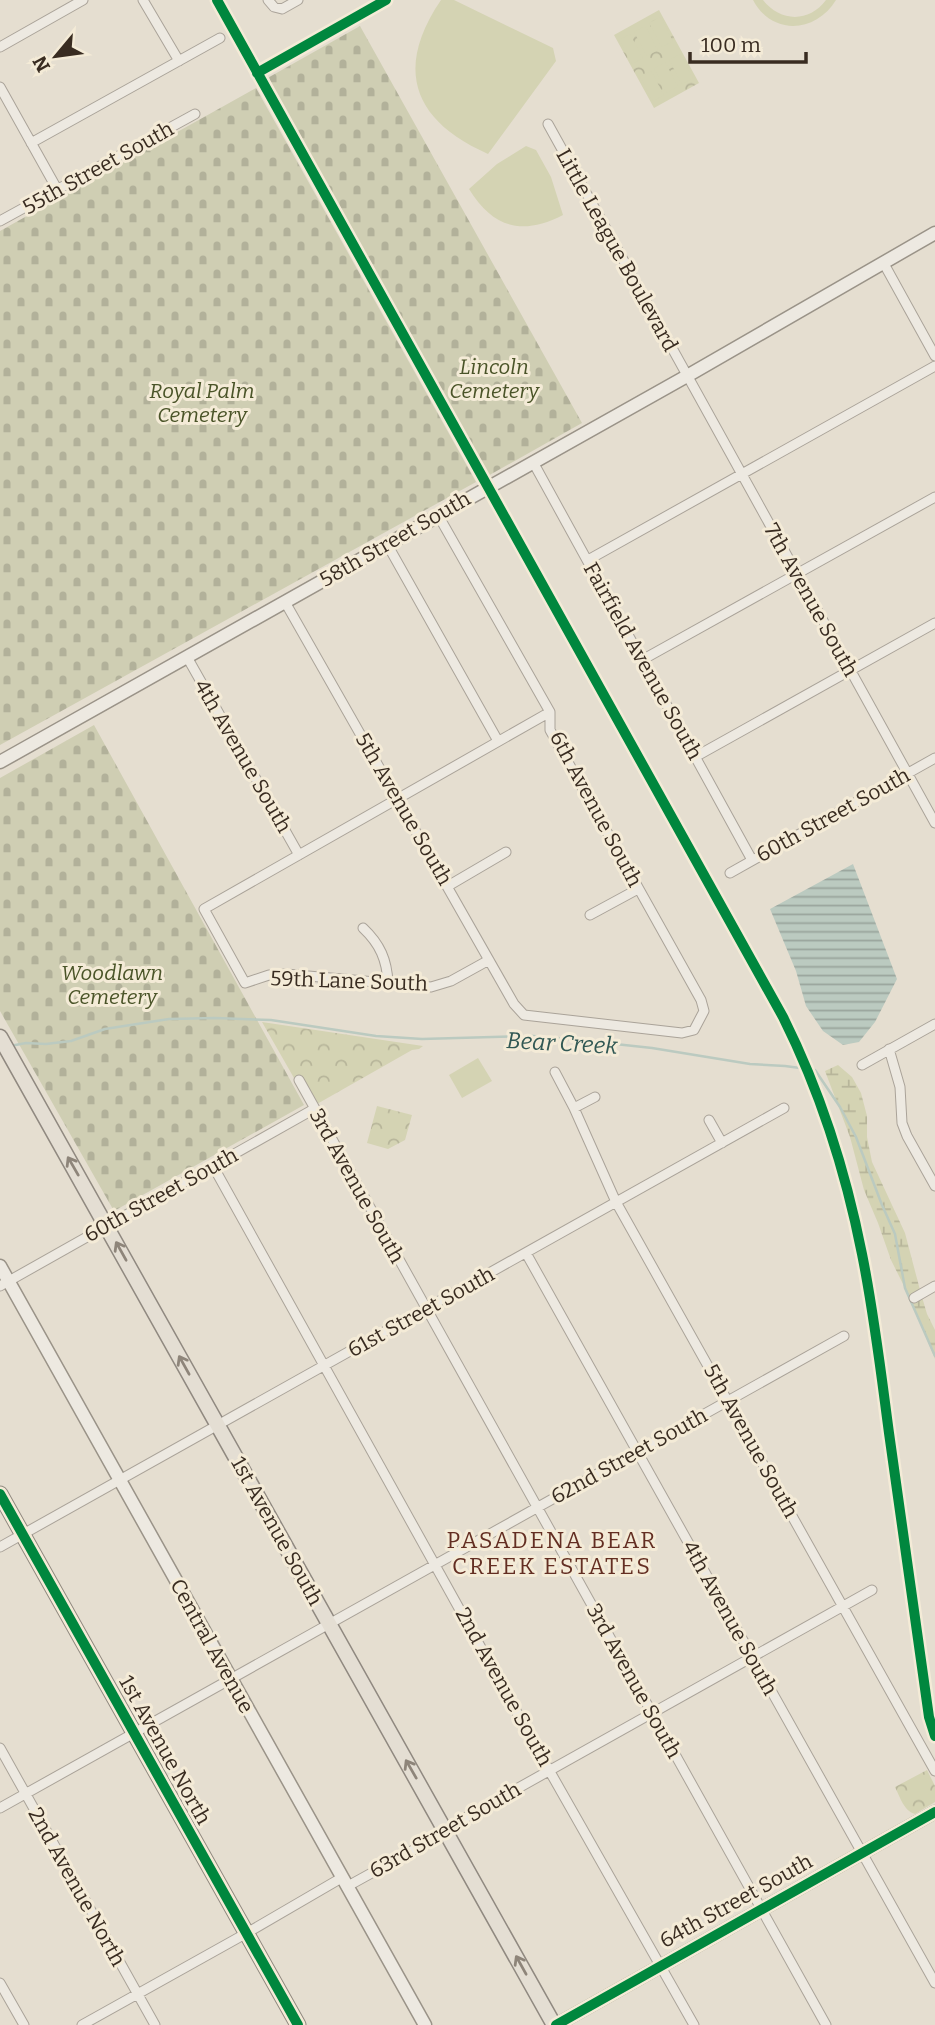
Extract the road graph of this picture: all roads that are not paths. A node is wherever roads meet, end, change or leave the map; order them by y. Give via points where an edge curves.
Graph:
1 (83, 0) edge
2 (142, 0) edge
3 (298, 0) edge
4 (272, 4) edge
5 (220, 38) dead end
6 (0, 47) edge
7 (179, 61) junction
8 (0, 87) edge
9 (195, 114) dead end
10 (548, 124) dead end
11 (31, 142) junction
12 (57, 189) junction
13 (0, 221) edge
14 (935, 233) edge
15 (883, 262) junction
16 (935, 356) edge
17 (935, 366) edge
18 (687, 376) junction
19 (533, 462) junction
20 (740, 474) junction
21 (935, 496) edge
22 (438, 515) junction
23 (387, 544) junction
24 (588, 560) junction
25 (796, 574) junction
26 (285, 602) junction
27 (935, 623) edge
28 (187, 657) junction
29 (642, 660) junction
30 (850, 670) junction
31 (550, 712) junction
32 (498, 741) junction
33 (695, 757) junction
34 (935, 758) edge
35 (0, 762) edge
36 (907, 774) junction
37 (397, 800) junction
38 (935, 823) edge
39 (506, 852) dead end
40 (299, 855) junction
41 (752, 860) junction
42 (730, 873) dead end
43 (448, 886) junction
44 (638, 889) junction
45 (590, 915) dead end
46 (363, 928) dead end
47 (489, 960) junction
48 (388, 983) junction
49 (524, 1015) joint
50 (935, 1024) edge
51 (0, 1038) edge
52 (889, 1049) junction
53 (862, 1065) dead end
54 (555, 1072) dead end
55 (299, 1080) dead end
56 (595, 1097) dead end
57 (574, 1108) junction
58 (784, 1108) dead end
59 (314, 1109) junction
60 (709, 1120) dead end
61 (722, 1143) junction
62 (213, 1166) junction
63 (935, 1186) edge
64 (616, 1202) junction
65 (107, 1225) junction
66 (526, 1253) junction
67 (0, 1266) edge
68 (4, 1284) edge
69 (935, 1286) edge
70 (914, 1298) dead end
71 (426, 1309) junction
72 (844, 1336) dead end
73 (325, 1366) junction
74 (729, 1401) junction
75 (218, 1424) junction
76 (638, 1452) junction
77 (119, 1480) junction
78 (0, 1494) edge
79 (537, 1508) junction
80 (23, 1535) junction
81 (0, 1547) edge
82 (436, 1565) junction
83 (872, 1590) dead end
84 (843, 1606) junction
85 (329, 1625) junction
86 (752, 1657) junction
87 (231, 1680) junction
88 (652, 1713) junction
89 (134, 1733) junction
90 (0, 1748) edge
91 (549, 1770) junction
92 (935, 1771) edge
93 (25, 1794) junction
94 (0, 1808) edge
95 (935, 1812) edge
96 (445, 1829) junction
97 (862, 1852) junction
98 (345, 1881) junction
99 (762, 1910) junction
100 (246, 1934) junction
101 (661, 1966) junction
102 (0, 1983) edge
103 (935, 1983) edge
104 (138, 1994) junction
105 (24, 2025) edge
106 (82, 2025) edge
107 (155, 2025) edge
108 (298, 2025) edge
109 (425, 2025) edge
110 (555, 2025) edge
111 (694, 2025) edge
112 (826, 2025) edge

1 - 6 street
2 - 7 street
3 - 4 street via 282,9
5 - 7 street
7 - 11 street
8 - 11 street
9 - 12 street, 55th Street South
10 - 18 street, Little League Boulevard
11 - 12 street
12 - 13 street, 55th Street South
14 - 15 street, 58th Street South
15 - 16 street
15 - 18 street, 58th Street South
17 - 20 street
18 - 19 street, 58th Street South
18 - 20 street, 7th Avenue South
19 - 22 street, 58th Street South
19 - 24 street, Fairfield Avenue South
20 - 24 street
20 - 25 street, 7th Avenue South
21 - 25 street
22 - 23 street, 58th Street South
22 - 31 street, 6th Avenue South
23 - 26 street, 58th Street South
23 - 32 street
24 - 29 street, Fairfield Avenue South
25 - 29 street
25 - 30 street, 7th Avenue South
26 - 28 street, 58th Street South
26 - 37 street, 5th Avenue South
27 - 30 street
28 - 35 street, 58th Street South
28 - 40 street, 4th Avenue South
29 - 33 street, Fairfield Avenue South
30 - 33 street
30 - 36 street, 7th Avenue South
31 - 32 street
31 - 44 street, 6th Avenue South via 551,730
32 - 37 street
33 - 41 street, Fairfield Avenue South
34 - 36 street, 60th Street South
36 - 38 street, 7th Avenue South
36 - 41 street, 60th Street South
37 - 40 street
37 - 43 street, 5th Avenue South
39 - 43 street
40 - 48 street, 59th Lane South via 204,909 245,983 286,974
41 - 42 street, 60th Street South
43 - 47 street, 5th Avenue South
44 - 45 street
44 - 49 street, 6th Avenue South via 701,1000 704,1011 694,1030 682,1033
46 - 48 street via 384,956
47 - 48 street, 59th Lane South via 431,987
47 - 49 street, 5th Avenue South
50 - 52 street
65 -> 51 main road, 1st Avenue South
52 - 53 street
52 - 63 street via 900,1087 902,1123
54 - 57 street, 5th Avenue South
55 - 59 street, 3rd Avenue South
56 - 57 street
57 - 64 street, 5th Avenue South
58 - 61 street, 61st Street South
59 - 62 street, 60th Street South
59 - 71 street, 3rd Avenue South
60 - 61 street
61 - 64 street, 61st Street South
62 - 65 street, 60th Street South
62 - 73 street, 2nd Avenue South
64 - 66 street, 61st Street South
64 - 74 street, 5th Avenue South
65 - 68 street, 60th Street South
75 -> 65 main road, 1st Avenue South
66 - 71 street, 61st Street South
66 - 76 street, 4th Avenue South
67 - 68 street, Central Avenue
68 - 77 street, Central Avenue
69 - 70 street
71 - 73 street, 61st Street South
71 - 79 street, 3rd Avenue South
72 - 74 street, 62nd Street South
73 - 75 street, 61st Street South
73 - 82 street, 2nd Avenue South
74 - 76 street, 62nd Street South
74 - 84 street, 5th Avenue South
75 - 77 street, 61st Street South
75 - 85 main road, 1st Avenue South
76 - 79 street, 62nd Street South
76 - 86 street, 4th Avenue South
77 - 80 street, 61st Street South
77 - 87 street, Central Avenue
78 - 80 main road, 1st Avenue North
79 - 82 street, 62nd Street South
79 - 88 street, 3rd Avenue South
80 - 81 street, 61st Street South
80 - 89 main road, 1st Avenue North
82 - 85 street, 62nd Street South
82 - 91 street, 2nd Avenue South
83 - 84 street, 63rd Street South
84 - 86 street, 63rd Street South
84 - 92 street, 5th Avenue South
85 - 87 street, 62nd Street South
96 -> 85 main road, 1st Avenue South
86 - 88 street, 63rd Street South
86 - 97 street, 4th Avenue South
87 - 89 street, 62nd Street South
87 - 98 street, Central Avenue
88 - 91 street, 63rd Street South
88 - 99 street, 3rd Avenue South
89 - 93 street, 62nd Street South
89 - 100 main road, 1st Avenue North
90 - 93 street, 2nd Avenue North
91 - 96 street, 63rd Street South
91 - 101 street, 2nd Avenue South
93 - 94 street, 62nd Street South
93 - 104 street, 2nd Avenue North
95 - 97 street, 64th Street South
96 - 98 street, 63rd Street South
110 -> 96 main road, 1st Avenue South
97 - 99 street, 64th Street South
97 - 103 street, 4th Avenue South
98 - 100 street, 63rd Street South
98 - 109 street, Central Avenue
99 - 101 street, 64th Street South
99 - 112 street, 3rd Avenue South
100 - 104 street, 63rd Street South
100 - 108 main road, 1st Avenue North
101 - 110 street, 64th Street South
101 - 111 street, 2nd Avenue South
102 - 105 street
104 - 106 street, 63rd Street South
104 - 107 street, 2nd Avenue North

